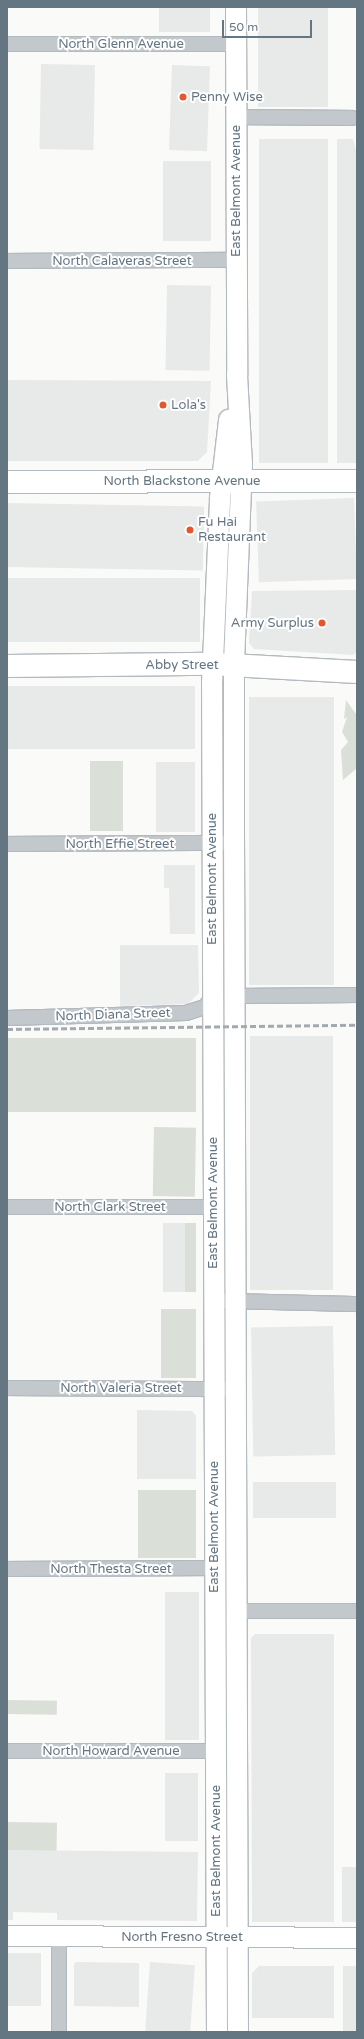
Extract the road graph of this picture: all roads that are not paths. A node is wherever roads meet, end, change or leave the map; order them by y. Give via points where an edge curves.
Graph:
1 (236, 7) edge
2 (7, 44) edge
3 (236, 44) junction
4 (236, 118) junction
5 (352, 118) dead end
6 (236, 260) junction
7 (7, 262) edge
8 (232, 481) junction
9 (357, 481) edge
10 (7, 482) edge
11 (212, 664) junction
12 (234, 665) junction
13 (7, 666) edge
14 (357, 672) edge
15 (234, 843) junction
16 (7, 844) edge
17 (213, 844) junction
18 (212, 937) junction
19 (357, 995) edge
20 (213, 996) junction
21 (234, 996) junction
22 (7, 1018) edge
23 (7, 1207) edge
24 (213, 1207) junction
25 (214, 1299) junction
26 (235, 1302) junction
27 (357, 1304) edge
28 (7, 1388) edge
29 (214, 1388) junction
30 (235, 1389) junction
31 (214, 1568) junction
32 (7, 1569) edge
33 (237, 1611) junction
34 (357, 1611) edge
35 (216, 1751) junction
36 (7, 1752) edge
37 (7, 1936) edge
38 (59, 1937) junction
39 (217, 1937) junction
40 (238, 1937) junction
41 (357, 1938) edge
42 (59, 2032) edge
43 (217, 2032) edge
44 (238, 2032) edge

1 - 3 main road, East Belmont Avenue
2 - 3 street, North Glenn Avenue
3 - 4 main road, East Belmont Avenue
4 - 5 street
4 - 6 main road, East Belmont Avenue
6 - 7 street, North Calaveras Street
6 - 8 main road, East Belmont Avenue via 237,375
8 - 9 main road, North Blackstone Avenue
8 - 10 main road, North Blackstone Avenue
8 - 11 main road, East Belmont Avenue
8 - 12 main road, East Belmont Avenue
11 - 12 main road, Abby Street
11 - 13 main road, Abby Street
11 - 17 main road, East Belmont Avenue
12 - 14 main road, Abby Street
12 - 15 main road, East Belmont Avenue
15 - 17 street, North Effie Street
15 - 21 main road, East Belmont Avenue
16 - 17 street, North Effie Street
17 - 18 main road, East Belmont Avenue
18 - 20 main road, East Belmont Avenue
18 - 21 main road via 223,950 225,993
19 - 21 street
20 - 22 street, North Diana Street via 205,1007 186,1013
20 - 24 main road, East Belmont Avenue
21 - 26 main road, East Belmont Avenue
23 - 24 street, North Clark Street
24 - 25 main road, East Belmont Avenue
25 - 26 street
25 - 29 main road, East Belmont Avenue
26 - 27 street
26 - 30 main road, East Belmont Avenue
28 - 29 street, North Valeria Street
29 - 30 street, North Valeria Street
29 - 31 main road, East Belmont Avenue
30 - 33 main road, East Belmont Avenue
31 - 32 street, North Thesta Street
31 - 35 main road, East Belmont Avenue
33 - 34 street
33 - 40 main road, East Belmont Avenue
35 - 36 street, North Howard Avenue
35 - 39 main road, East Belmont Avenue
37 - 38 main road, North Fresno Street
38 - 39 main road, North Fresno Street
38 - 42 street
39 - 40 main road, North Fresno Street
39 - 43 main road, East Belmont Avenue
40 - 41 main road, North Fresno Street
40 - 44 main road, East Belmont Avenue

